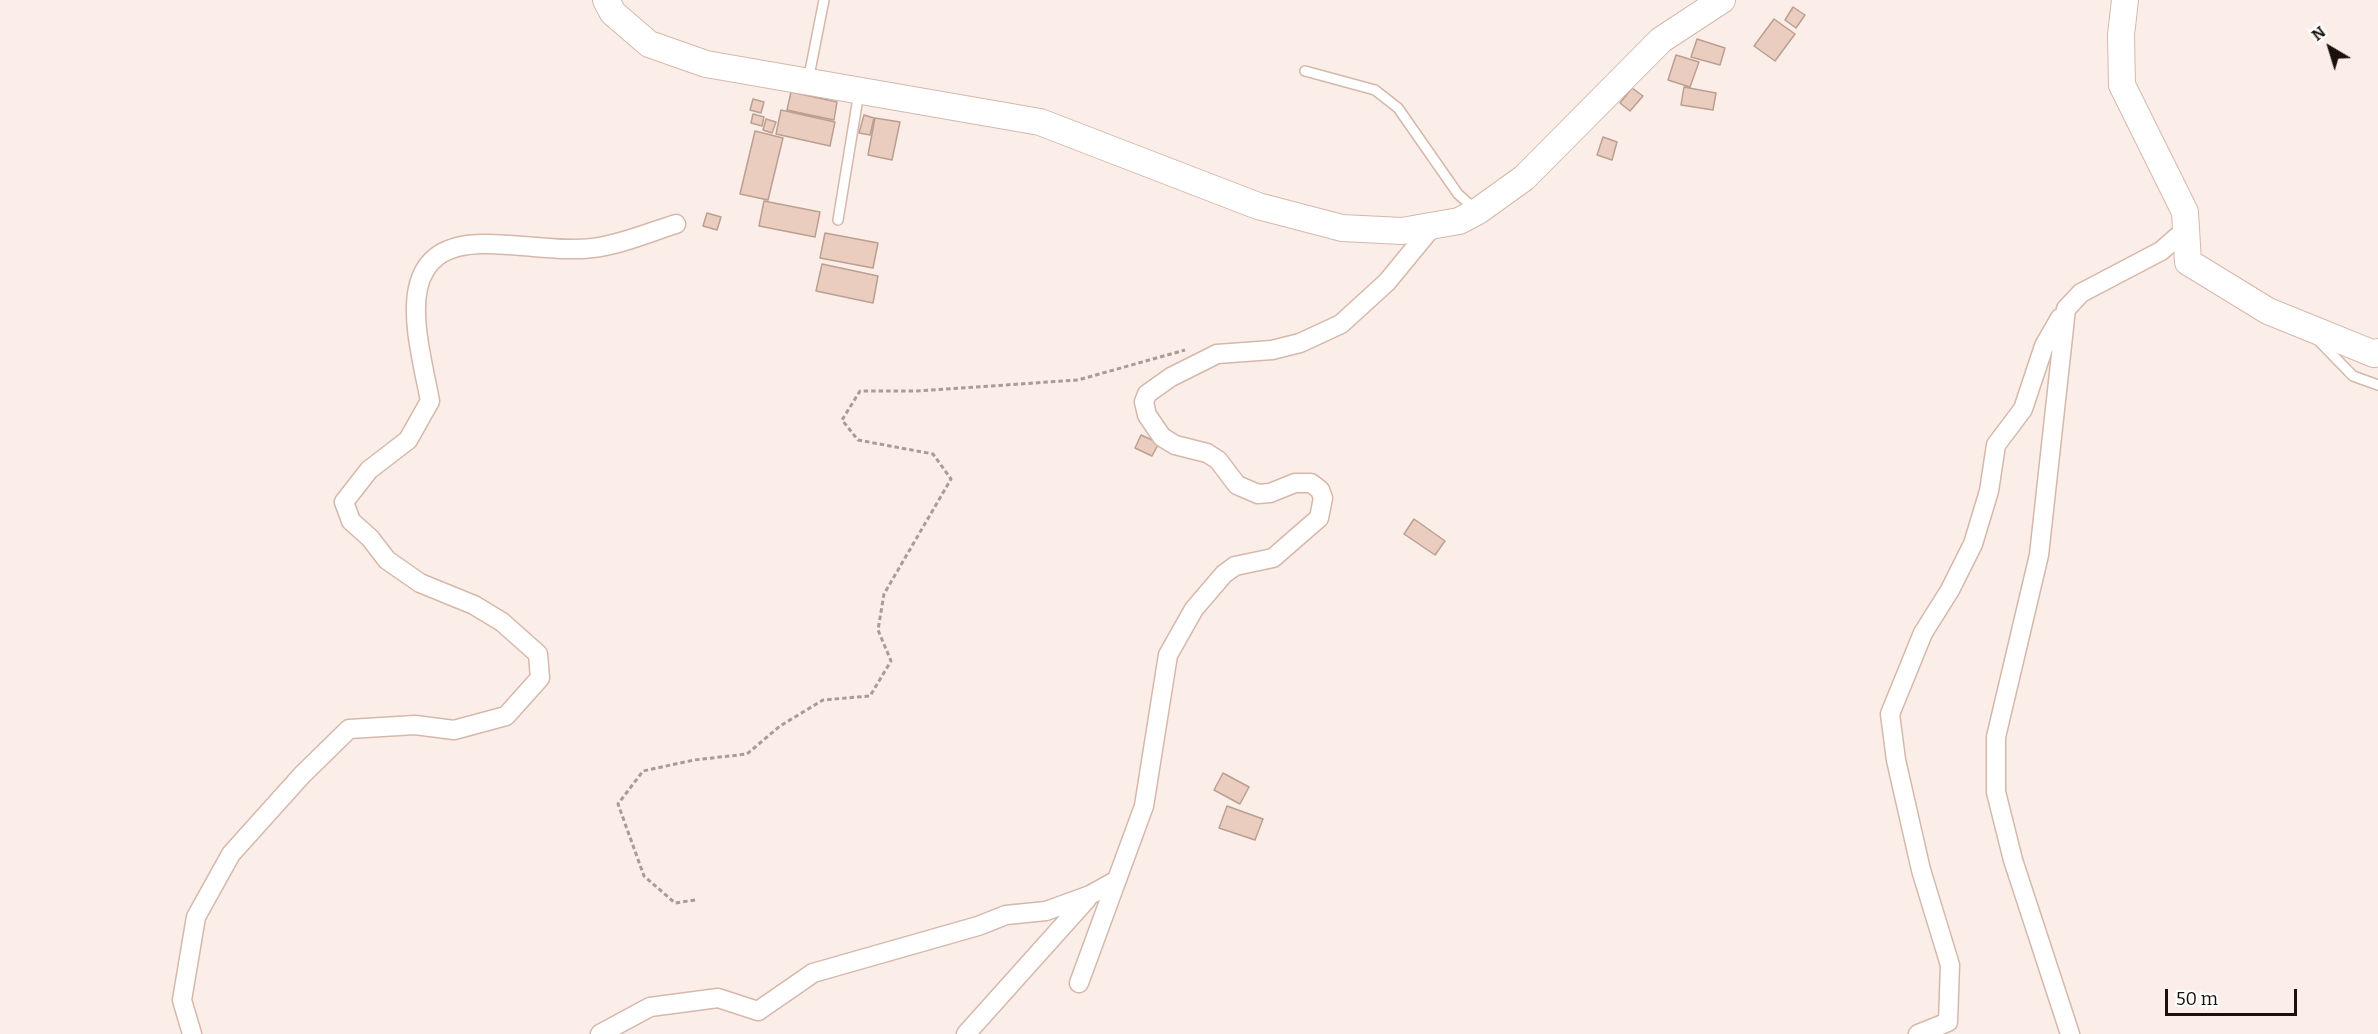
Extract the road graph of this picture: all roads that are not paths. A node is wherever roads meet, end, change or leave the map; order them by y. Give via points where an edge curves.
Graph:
1 (606, 0) edge
2 (824, 0) edge
3 (1722, 0) edge
4 (2125, 0) edge
5 (1305, 71) dead end
6 (808, 81) junction
7 (860, 90) junction
8 (1478, 211) junction
9 (838, 220) dead end
10 (676, 224) dead end
11 (1433, 226) junction
12 (2184, 231) junction
13 (2066, 309) junction
14 (2300, 323) junction
15 (2378, 352) edge
16 (2378, 385) edge
17 (1117, 880) junction
18 (1090, 895) junction
19 (1078, 983) dead end
20 (192, 1034) edge
21 (600, 1034) edge
22 (966, 1034) edge
23 (1918, 1034) edge
24 (2070, 1034) edge

1 - 6 main road via 613,13 649,44 706,64
2 - 6 lane
3 - 8 main road via 1661,39 1524,178
4 - 12 main road via 2122,84 2185,212
5 - 8 lane via 1375,90 1398,108 1458,194
6 - 7 main road
7 - 9 lane
7 - 11 main road via 1040,122 1258,206 1342,228 1402,231
8 - 11 main road via 1459,221
10 - 20 street via 595,248 486,244 450,247 428,264 416,291 415,324 430,400 408,440 369,470 344,502 351,520 387,560 420,584 474,605 502,622 538,654 540,678 506,716 454,730 415,725 349,729 302,775 231,854 196,917 182,1000
11 - 17 street via 1387,282 1341,324 1300,343 1272,350 1217,354 1147,394 1147,415 1162,437 1218,460 1237,485 1258,494 1295,483 1311,483 1323,498 1319,518 1273,558 1235,566 1224,574 1194,609 1168,655 1144,806
12 - 13 street via 2161,251 2080,293
12 - 14 main road via 2188,262 2268,311
13 - 23 street via 2044,346 2023,409 1996,445 1989,491 1973,544 1923,633 1890,714 1896,760 1922,870 1950,965 1948,1022
13 - 24 street via 2039,555 1996,737 1996,792 2013,860
14 - 15 main road via 2374,354
14 - 16 lane via 2353,376
17 - 18 street
17 - 19 street
18 - 21 street via 1046,911 1006,915 813,973 759,1011 718,998 650,1007
18 - 22 street

